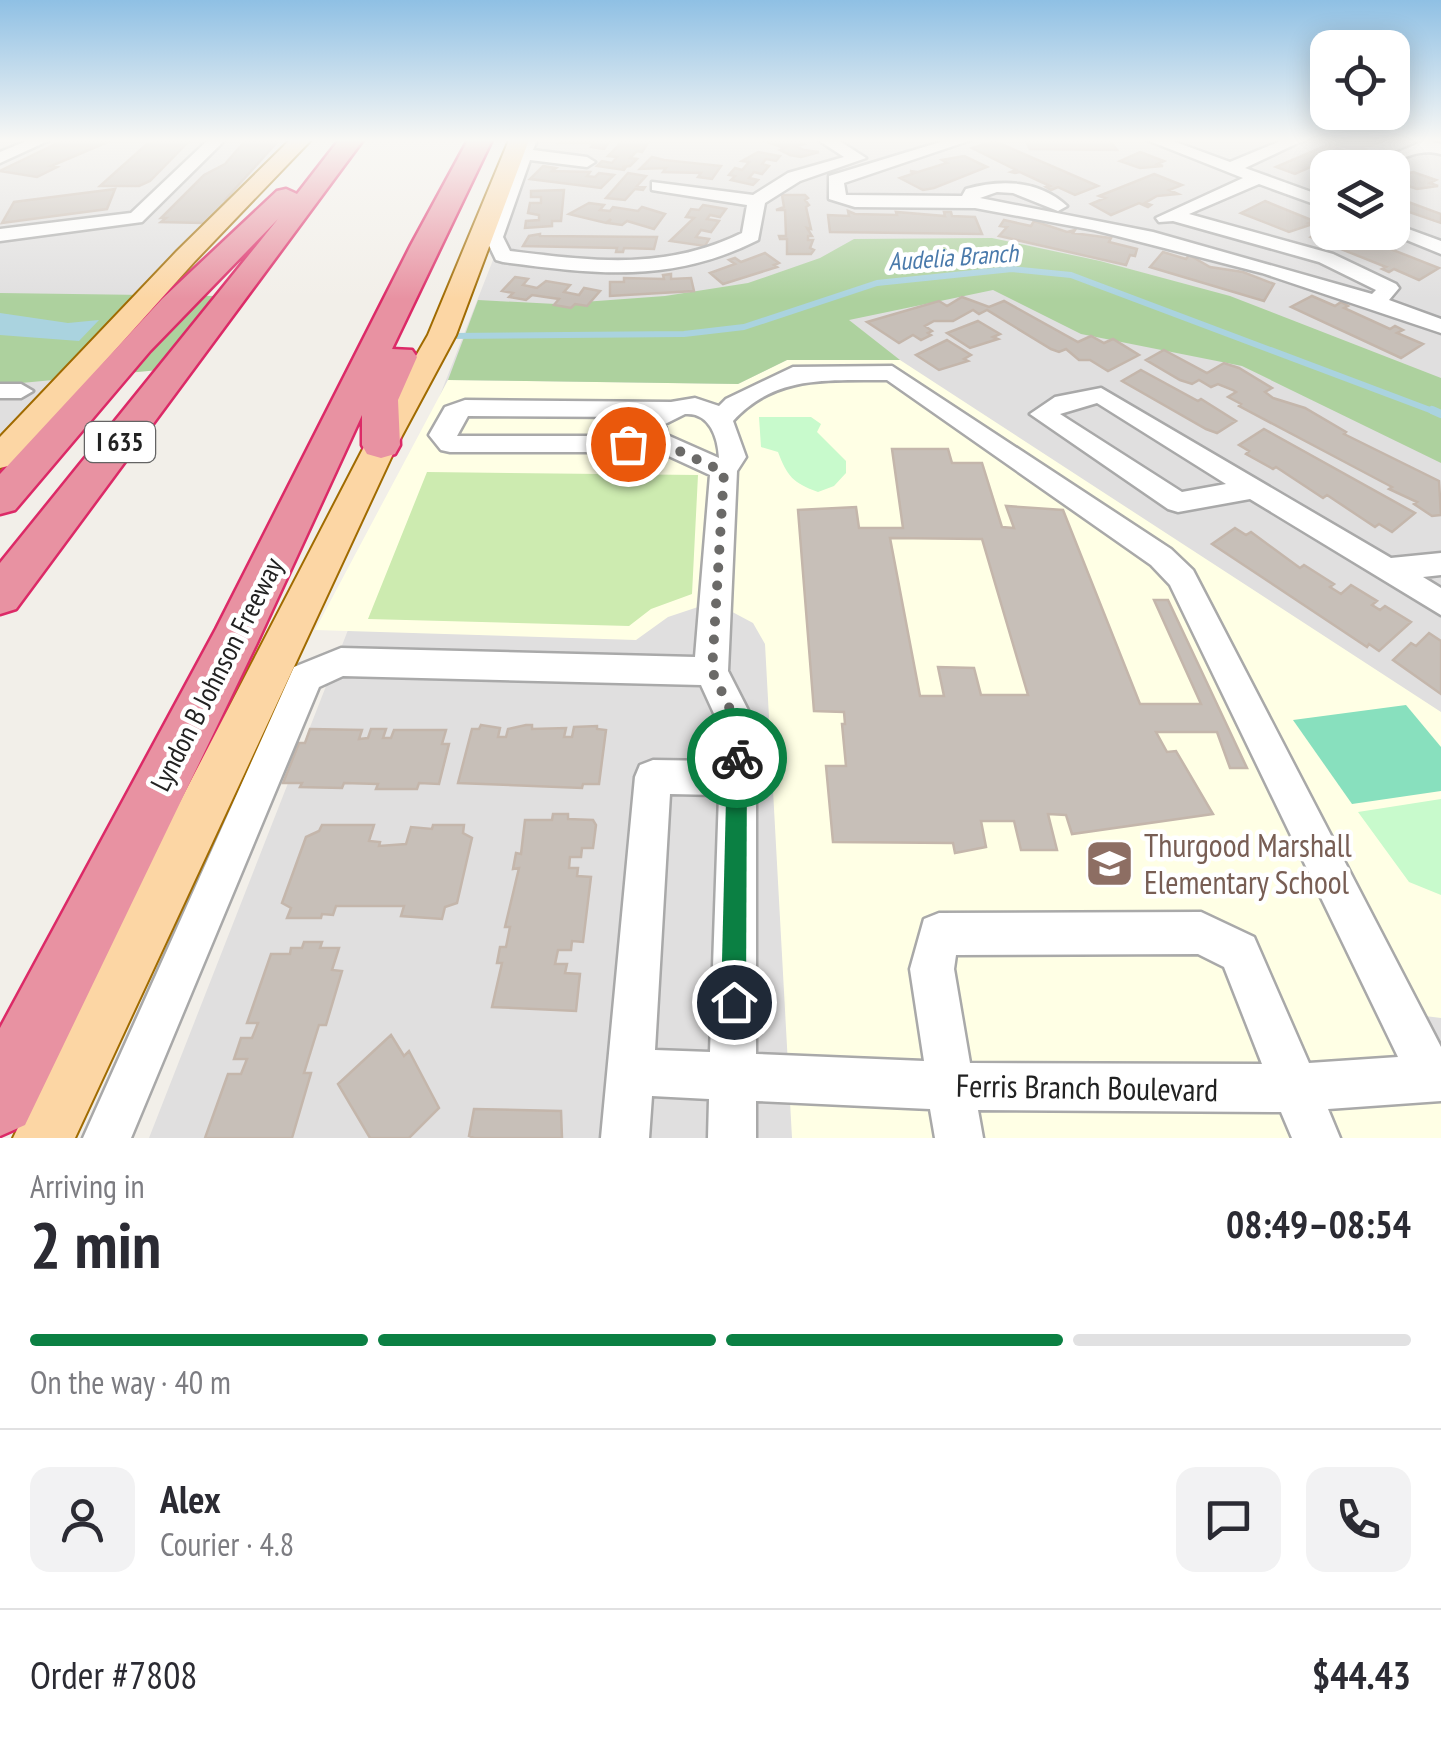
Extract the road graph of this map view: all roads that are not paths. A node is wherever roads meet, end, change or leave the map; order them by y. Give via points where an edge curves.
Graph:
1 (162, 193) edge
2 (249, 193) edge
3 (290, 193) edge
4 (312, 193) edge
5 (453, 193) edge
6 (472, 193) edge
7 (503, 193) edge
8 (508, 193) edge
9 (704, 193) edge
10 (768, 193) edge
11 (837, 193) edge
12 (1223, 193) edge
13 (1301, 193) edge
14 (1310, 193) edge
15 (1306, 195) junction
16 (1310, 197) edge
17 (756, 201) junction
18 (1172, 215) junction
19 (1135, 233) junction
20 (0, 235) edge
21 (1410, 235) edge
22 (1441, 248) edge
23 (1376, 302) junction
24 (1441, 326) edge
25 (669, 408) junction
26 (722, 418) junction
27 (664, 444) junction
28 (381, 446) junction
29 (0, 457) edge
30 (724, 472) junction
31 (1254, 489) junction
32 (0, 500) edge
33 (1441, 564) edge
34 (1386, 570) junction
35 (0, 596) edge
36 (1441, 604) edge
37 (712, 671) junction
38 (738, 778) junction
39 (629, 1072) junction
40 (732, 1077) junction
41 (1437, 1078) edge
42 (951, 1086) junction
43 (1294, 1088) junction
44 (0, 1100) edge
45 (44, 1138) edge
46 (106, 1138) edge
47 (626, 1138) edge
48 (732, 1138) edge
49 (959, 1138) edge
50 (1316, 1138) edge

1 - 20 street via 136,218
2 - 29 main road
3 - 32 highway via 225,250
4 - 35 highway, I 635
5 - 44 highway, Lyndon B Johnson Freeway via 234,643
6 - 28 highway via 380,400
7 - 28 main road via 442,334
8 - 17 street via 494,238 503,256 608,269 711,256 751,236
9 - 17 street
10 - 17 street
11 - 19 street via 844,200 970,202
12 - 18 street
13 - 15 street
14 - 15 street
15 - 16 street
18 - 19 street
18 - 23 street via 1326,258 1389,288
19 - 23 street
21 - 22 street
23 - 24 street
25 - 26 street via 708,410
25 - 27 street via 652,421 655,440
25 - 27 street via 464,408 454,412 442,435 450,444
26 - 30 street via 733,457
26 - 41 street via 735,404 793,374 902,376 1161,557 1182,578
27 - 30 street
28 - 45 main road
30 - 37 street
31 - 31 street via 1178,502 1042,414 1101,394
31 - 34 street
33 - 34 street
34 - 36 street
37 - 38 street via 735,720
37 - 46 street via 341,662 306,678
38 - 39 street via 653,777
38 - 40 street
39 - 40 street, Ferris Branch Boulevard
39 - 47 street
40 - 42 street, Ferris Branch Boulevard
40 - 48 street
41 - 43 street, Ferris Branch Boulevard
42 - 43 street, Ferris Branch Boulevard
42 - 43 street via 932,969 939,934 1200,933 1240,952
42 - 49 street
43 - 50 street

